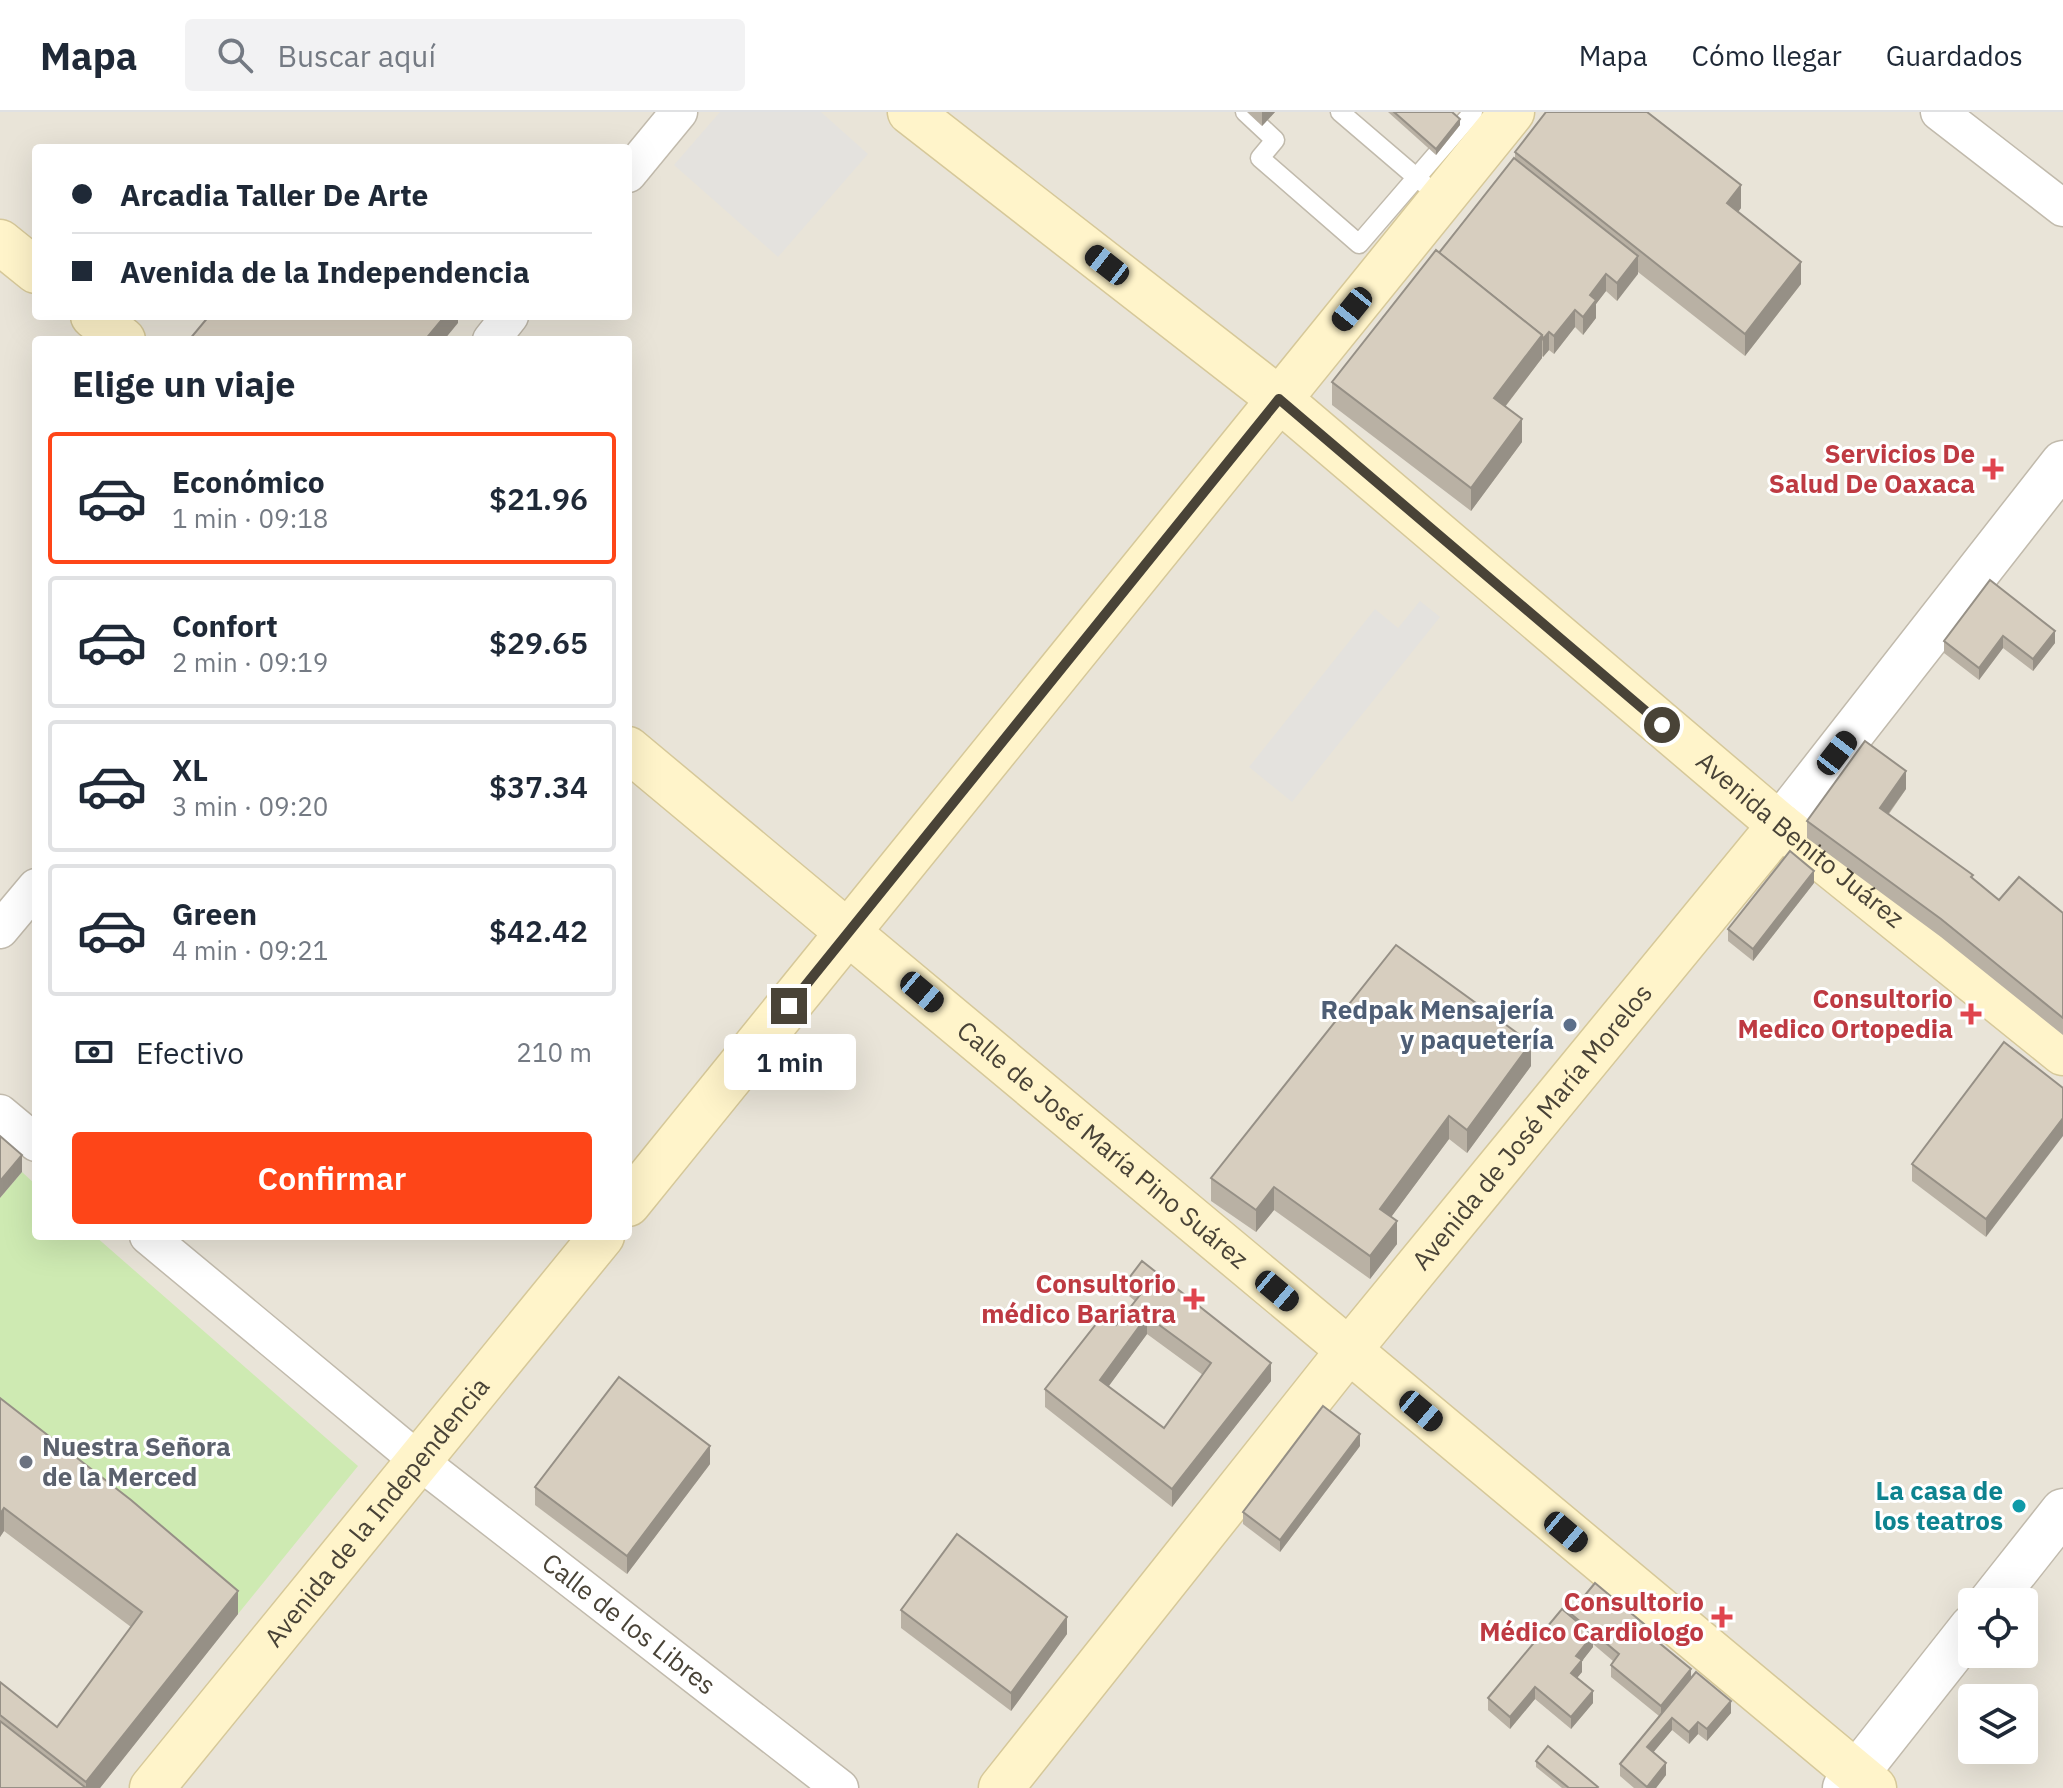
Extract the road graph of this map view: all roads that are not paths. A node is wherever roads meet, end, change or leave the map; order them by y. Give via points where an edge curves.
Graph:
1 (679, 112) edge
2 (910, 112) edge
3 (1245, 112) edge
4 (1340, 112) edge
5 (1939, 112) edge
6 (1492, 121) edge
7 (632, 169) edge
8 (1437, 193) junction
9 (2063, 208) edge
10 (0, 242) edge
11 (32, 268) edge
12 (98, 320) edge
13 (507, 320) edge
14 (118, 336) edge
15 (494, 336) edge
16 (1283, 402) junction
17 (2063, 463) edge
18 (632, 752) edge
19 (1780, 825) junction
20 (32, 892) edge
21 (0, 930) edge
22 (850, 931) junction
23 (2063, 1053) edge
24 (0, 1113) edge
25 (32, 1140) edge
26 (632, 1199) edge
27 (153, 1240) edge
28 (599, 1240) edge
29 (1349, 1350) junction
30 (419, 1461) junction
31 (2063, 1511) edge
32 (2002, 1588) edge
33 (1958, 1646) edge
34 (1858, 1783) edge
35 (152, 1788) edge
36 (840, 1788) edge
37 (1001, 1788) edge

1 - 7 street
2 - 16 main road, Avenida Benito Juárez
3 - 8 lane via 1275,140 1260,158 1359,244
4 - 8 lane
5 - 9 street
6 - 8 main road
8 - 16 main road
10 - 11 main road
12 - 14 main road
13 - 15 street
16 - 19 main road, Avenida Benito Juárez
16 - 22 main road
17 - 19 street, Avenida de José María Morelos
18 - 22 main road, Calle de José María Pino Suárez
19 - 23 main road, Avenida Benito Juárez
19 - 29 main road, Avenida de José María Morelos
20 - 21 street
22 - 26 main road
22 - 29 main road, Calle de José María Pino Suárez
24 - 25 street
27 - 30 street, Calle de los Libres
28 - 30 main road, Avenida de la Independencia
29 - 34 main road, Calle de José María Pino Suárez
29 - 37 main road, Avenida de José María Morelos
30 - 35 main road, Avenida de la Independencia
30 - 36 street, Calle de los Libres
31 - 32 street
33 - 34 street

